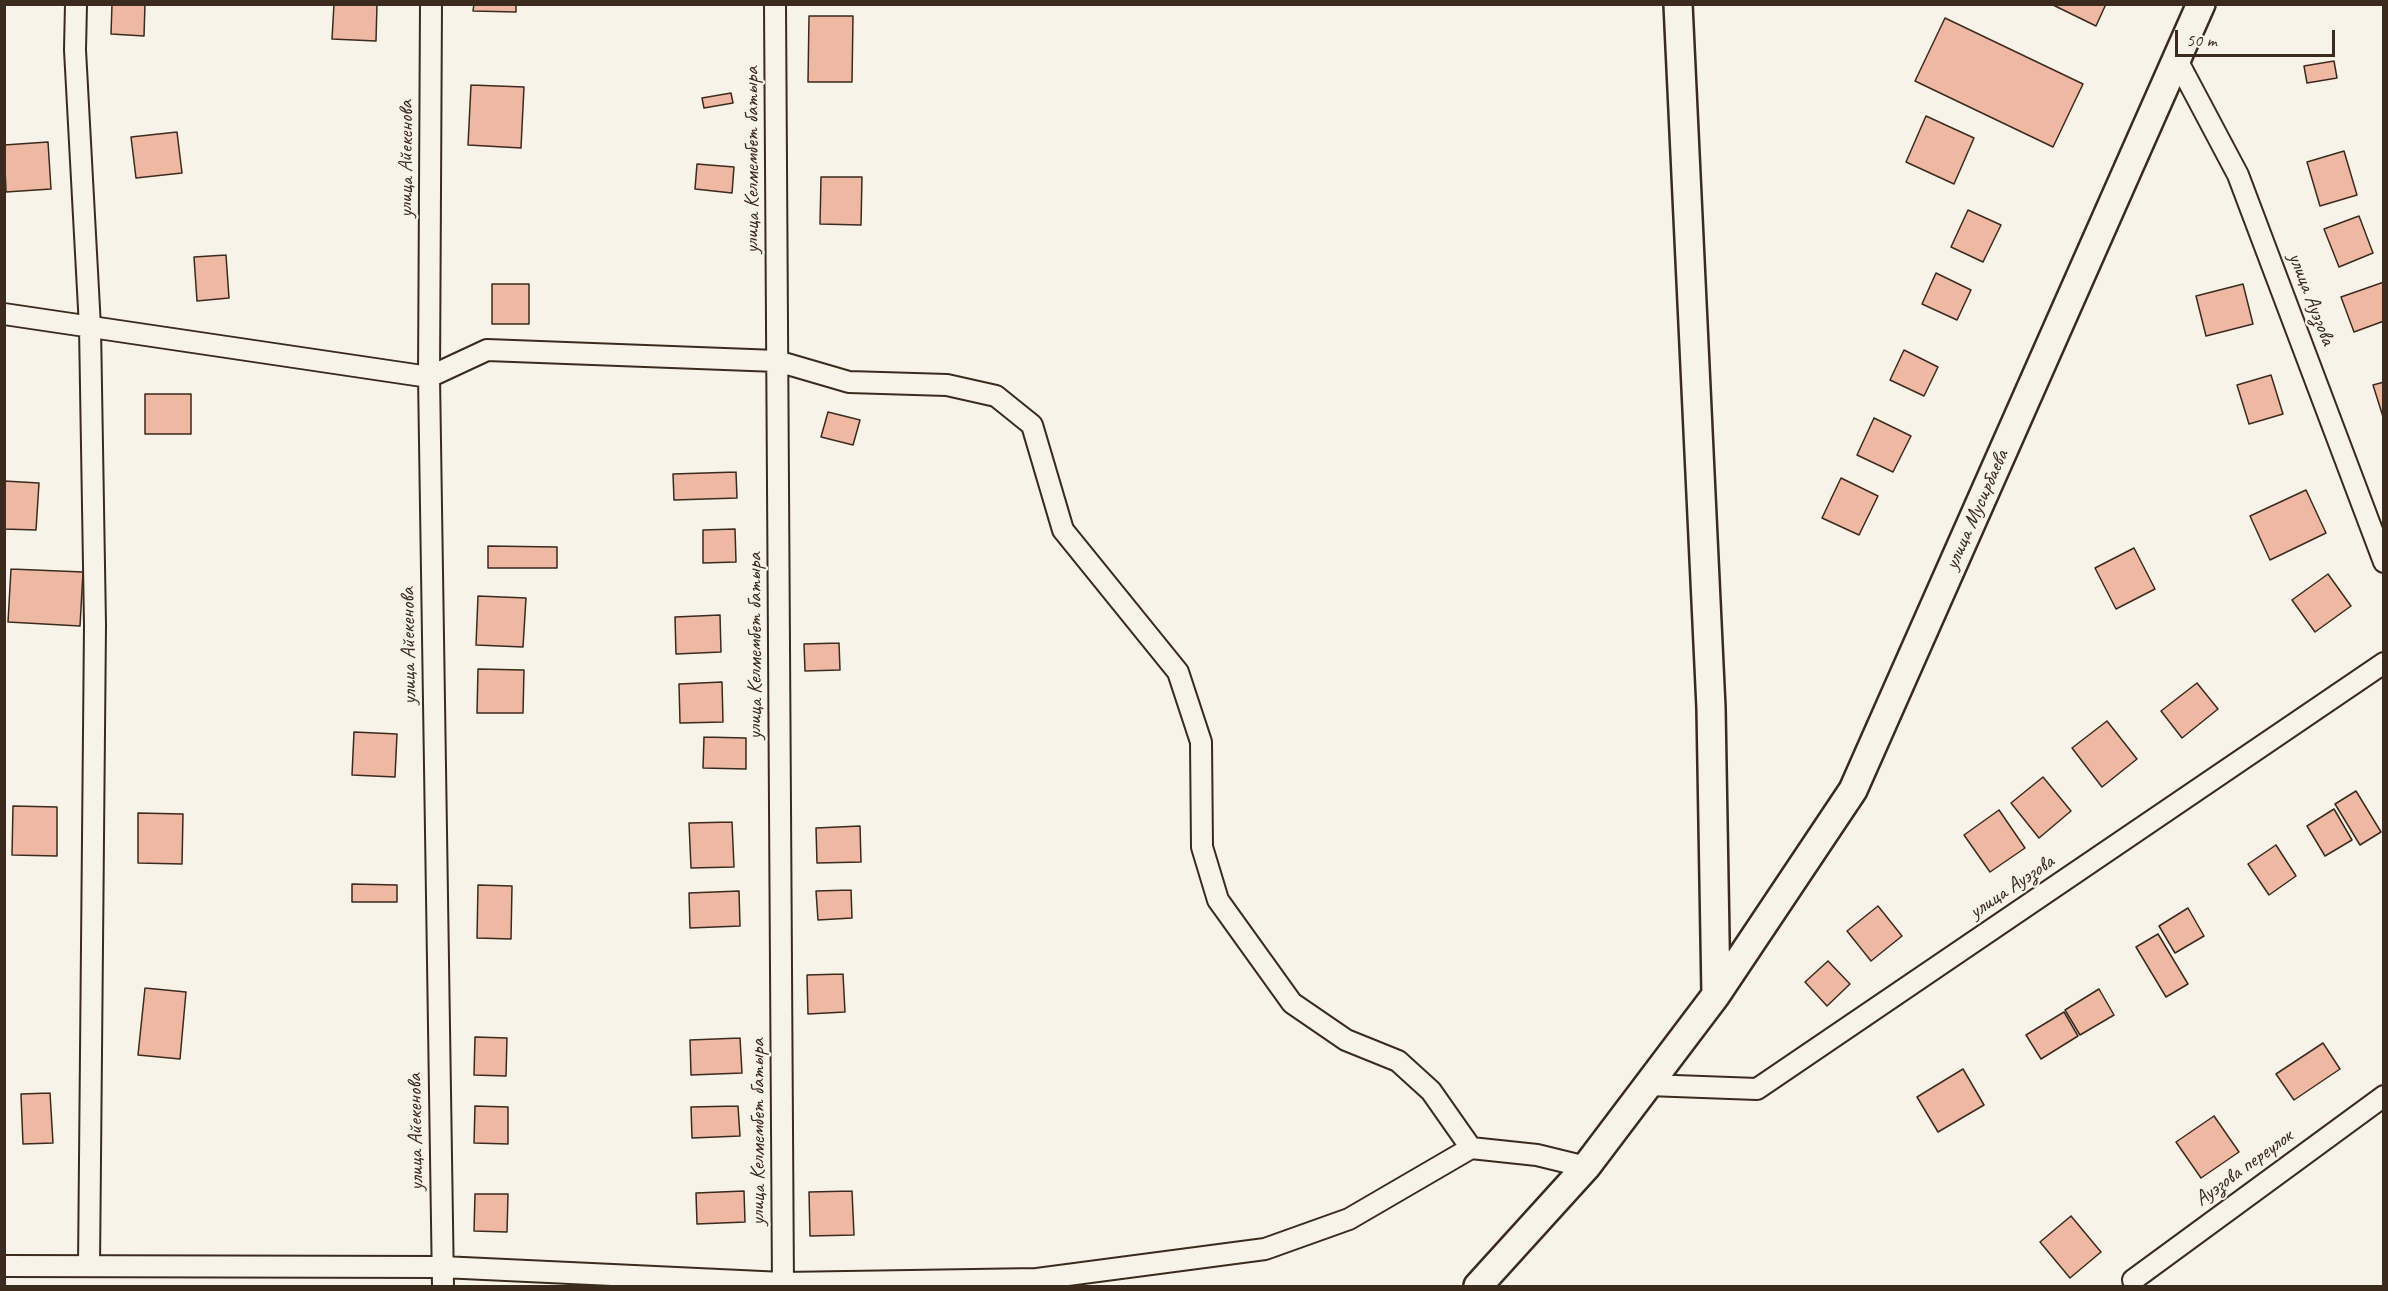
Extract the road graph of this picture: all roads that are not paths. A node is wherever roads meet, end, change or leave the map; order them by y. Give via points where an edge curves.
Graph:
1 (76, 4) edge
2 (431, 4) edge
3 (775, 4) edge
4 (1678, 4) edge
5 (2201, 4) edge
6 (2177, 60) junction
7 (4, 314) edge
8 (90, 327) junction
9 (777, 361) junction
10 (429, 377) junction
11 (2384, 562) edge
12 (2384, 663) edge
13 (1716, 995) junction
14 (1648, 1085) junction
15 (2384, 1096) edge
16 (1471, 1148) junction
17 (1586, 1167) junction
18 (4, 1266) edge
19 (89, 1266) junction
20 (442, 1277) edge
21 (2133, 1280) dead end
22 (783, 1285) edge
23 (1478, 1287) edge

1 - 8 street
2 - 10 street, улица Айекенова
3 - 9 street, улица Келмембет батыра
4 - 13 main road via 1711,708
5 - 6 main road, улица Мусирбаева
6 - 11 street, улица Ауэзова via 2238,175
6 - 13 main road, улица Мусирбаева via 1853,790
7 - 8 street
8 - 10 street
8 - 19 street via 95,626
9 - 10 street via 487,350
9 - 16 street via 849,382 947,385 996,396 1032,425 1063,531 1178,672 1201,742 1202,847 1218,900 1292,1003 1346,1040 1398,1062 1431,1091
9 - 22 street, улица Келмембет батыра
10 - 20 street, улица Айекенова
12 - 14 street, улица Ауэзова via 1757,1089
13 - 14 main road, улица Мусирбаева
14 - 17 main road, улица Мусирбаева
15 - 21 street, Ауэзова переулок
16 - 17 street via 1537,1155
16 - 22 street via 1349,1219 1265,1249 1037,1279
17 - 23 main road, улица Мусирбаева
18 - 19 street
19 - 20 street
20 - 22 street

